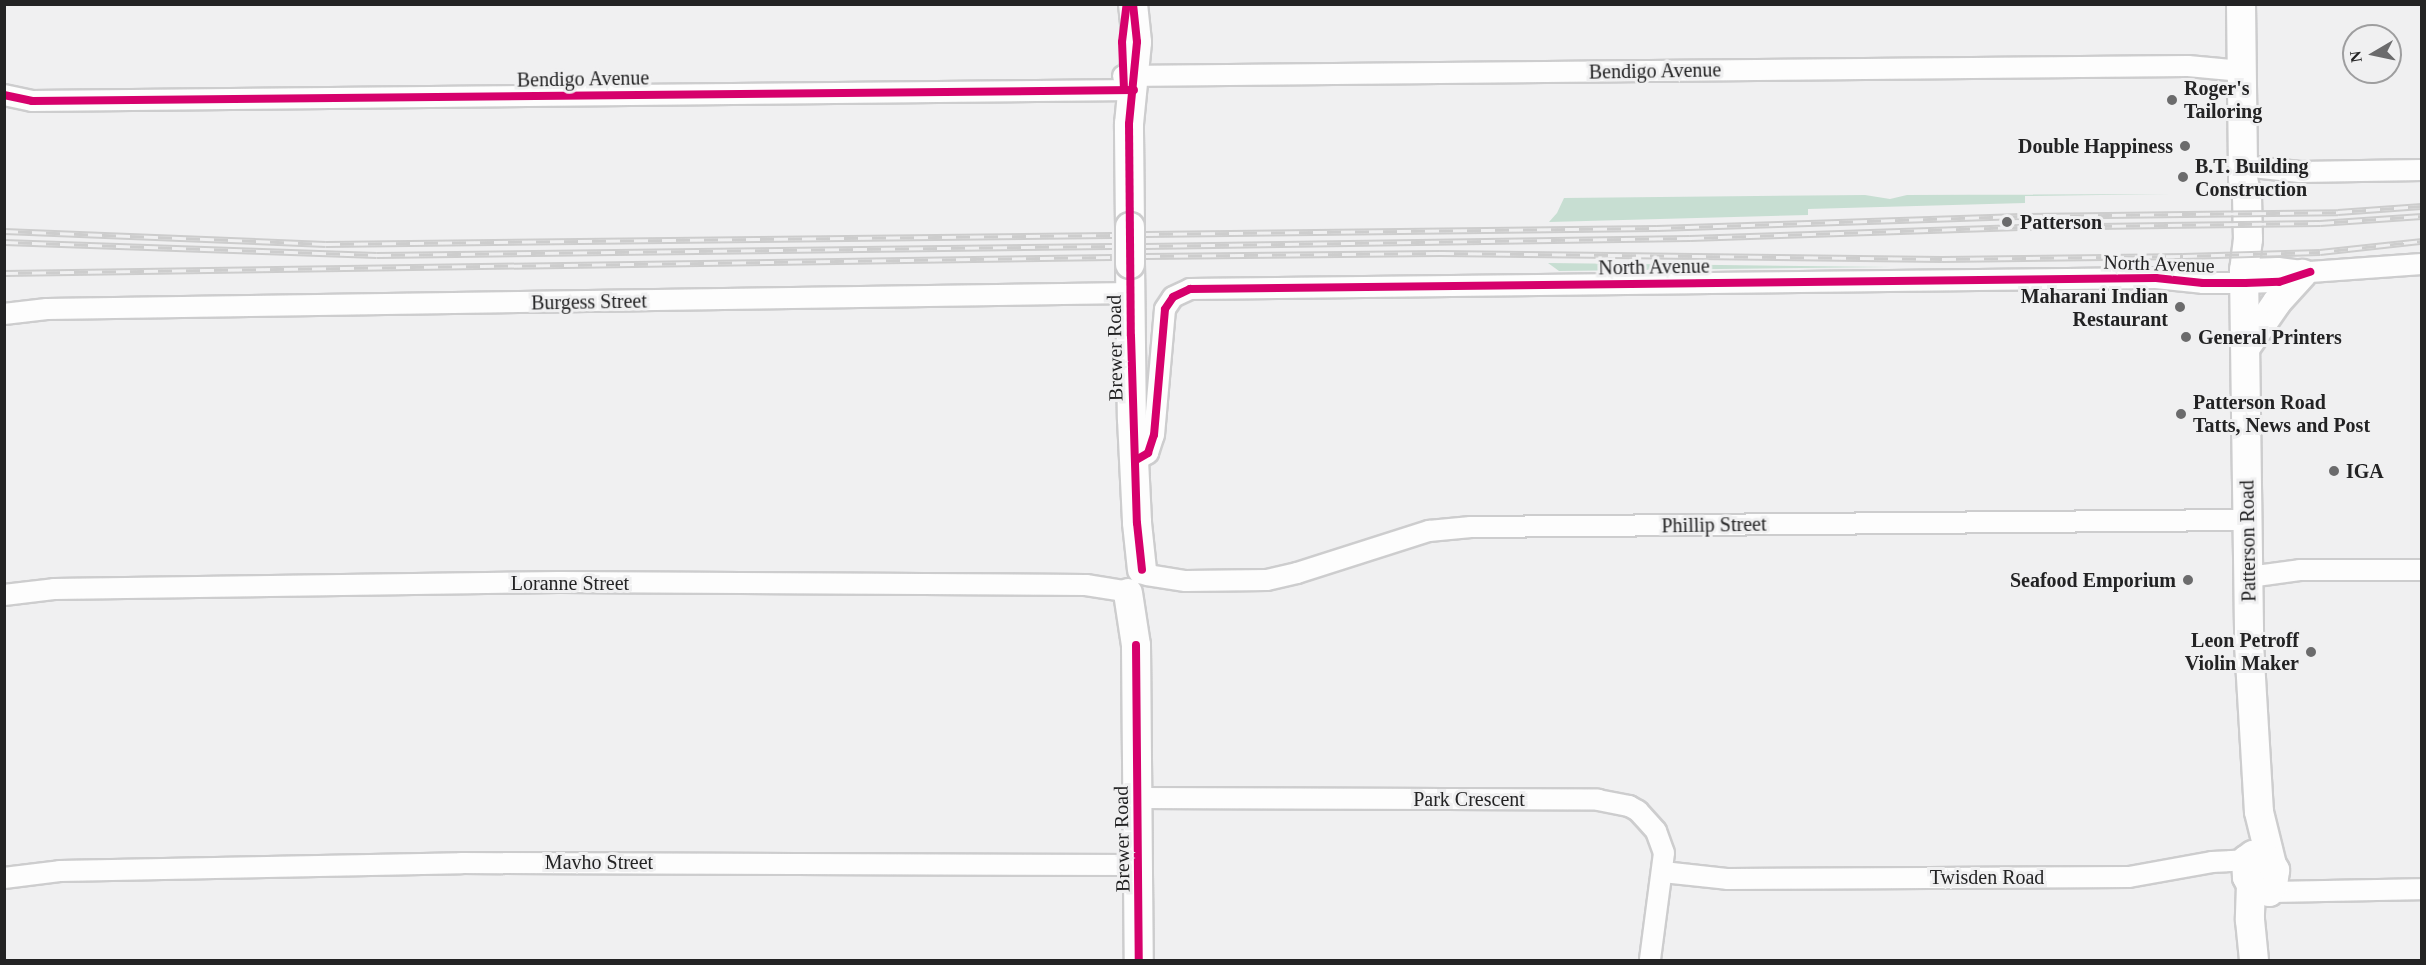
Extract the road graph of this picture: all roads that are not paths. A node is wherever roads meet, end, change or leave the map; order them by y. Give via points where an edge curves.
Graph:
1 (1127, 4) edge
2 (1133, 4) edge
3 (2241, 4) edge
4 (2242, 64) junction
5 (1129, 83) junction
6 (4, 96) edge
7 (32, 101) junction
8 (4, 107) edge
9 (2421, 170) edge
10 (2243, 172) junction
11 (2421, 264) edge
12 (2306, 273) junction
13 (2245, 276) junction
14 (1131, 293) junction
15 (4, 305) edge
16 (48, 309) junction
17 (4, 314) edge
18 (2246, 347) junction
19 (1136, 460) junction
20 (2248, 520) junction
21 (2249, 570) junction
22 (2421, 570) edge
23 (4, 582) edge
24 (1135, 582) junction
25 (54, 589) junction
26 (4, 595) edge
27 (1138, 798) junction
28 (1138, 865) junction
29 (4, 866) edge
30 (60, 871) junction
31 (2266, 877) junction
32 (4, 878) edge
33 (1663, 879) junction
34 (2421, 889) edge
35 (2254, 958) edge
36 (1139, 960) edge
37 (1650, 960) edge

1 - 5 street, Brewer Road via 1122,42
2 - 5 street, Brewer Road via 1137,42
3 - 4 street, Patterson Road
4 - 5 street, Bendigo Avenue
4 - 10 street, Patterson Road
5 - 7 street, Bendigo Avenue
5 - 14 street, Brewer Road, bridge
6 - 7 street, Bendigo Avenue
7 - 8 street, Bendigo Avenue
9 - 10 street via 2300,172 2263,179
10 - 13 street, Patterson Road via 2248,239
11 - 12 street, North Avenue
12 - 13 street, North Avenue via 2279,282
12 - 18 street via 2277,302
13 - 18 street, Patterson Road
13 - 19 street, North Avenue via 2203,283 2156,278 1190,289 1173,297 1165,309 1154,435 1148,453
14 - 16 street, Burgess Street
14 - 19 street, Brewer Road
15 - 16 street, Burgess Street
16 - 17 street, Burgess Street
18 - 20 street, Patterson Road
19 - 24 street, Brewer Road
20 - 21 street, Patterson Road
20 - 24 street, Phillip Street via 1452,528 1429,531 1268,579
21 - 22 street
21 - 31 street, Patterson Road via 2249,644
23 - 25 street, Loranne Street
24 - 25 street, Loranne Street via 559,582
24 - 27 street, Brewer Road
25 - 26 street, Loranne Street
27 - 28 street, Brewer Road
27 - 33 street, Park Crescent via 1609,801 1638,811 1656,831 1664,853
28 - 30 street, Mavho Street via 461,863
28 - 36 street, Brewer Road
29 - 30 street, Mavho Street
30 - 32 street, Mavho Street
31 - 33 street, Twisden Road via 2212,862 2129,877
31 - 34 street, Twisden Road
31 - 35 street, Patterson Road
33 - 37 street, Park Crescent

